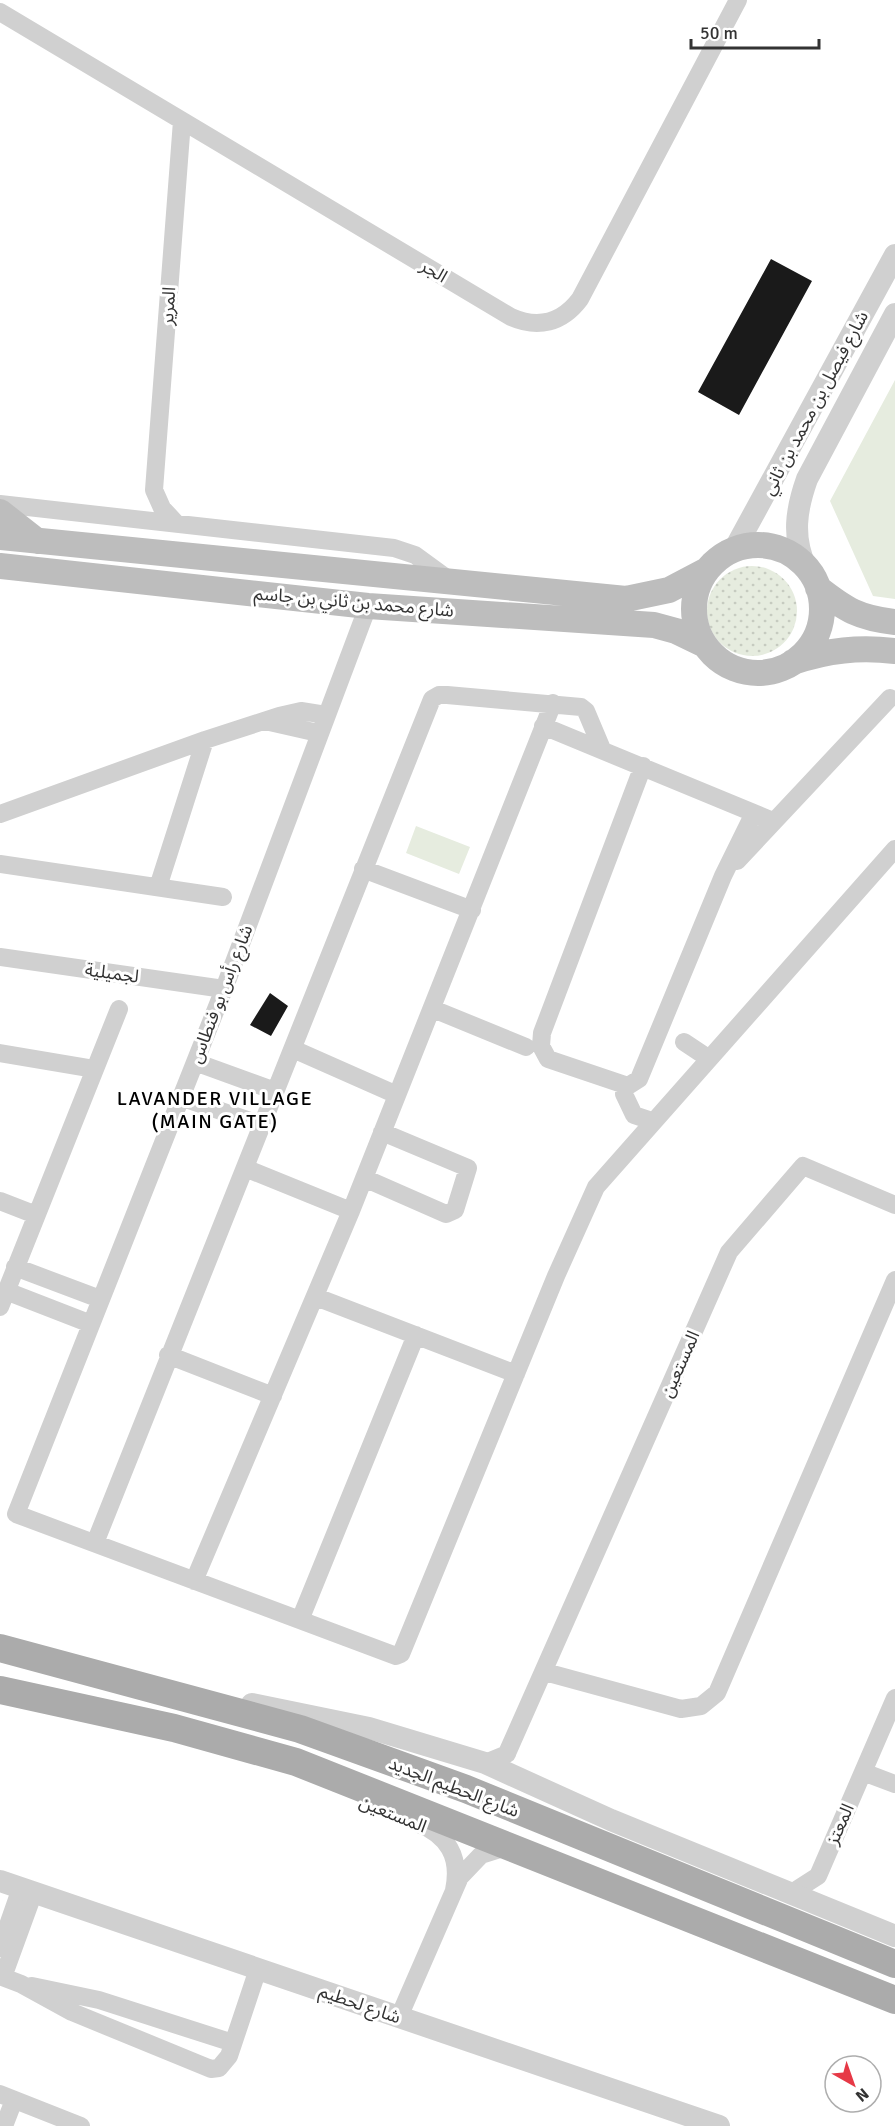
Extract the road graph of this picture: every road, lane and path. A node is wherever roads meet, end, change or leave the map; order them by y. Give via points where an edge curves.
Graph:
1 (738, 0) edge
2 (0, 12) edge
3 (182, 121) junction
4 (895, 255) edge
5 (895, 314) edge
6 (154, 490) junction
7 (0, 504) edge
8 (0, 512) edge
9 (127, 517) junction
10 (175, 522) junction
11 (0, 537) edge
12 (37, 541) junction
13 (734, 550) junction
14 (0, 566) edge
15 (707, 570) junction
16 (812, 578) junction
17 (454, 583) junction
18 (368, 606) junction
19 (895, 622) edge
20 (705, 645) junction
21 (895, 651) edge
22 (793, 662) junction
23 (890, 698) dead end
24 (553, 703) junction
25 (326, 715) junction
26 (265, 721) junction
27 (543, 726) junction
28 (318, 733) junction
29 (205, 740) junction
30 (602, 749) junction
31 (643, 766) junction
32 (754, 813) junction
33 (0, 814) edge
34 (773, 821) junction
35 (895, 849) edge
36 (0, 864) edge
37 (363, 869) junction
38 (723, 876) junction
39 (158, 887) junction
40 (223, 897) dead end
41 (472, 910) junction
42 (0, 957) edge
43 (224, 989) junction
44 (119, 1009) dead end
45 (433, 1009) junction
46 (684, 1042) dead end
47 (526, 1047) dead end
48 (293, 1049) junction
49 (0, 1053) edge
50 (708, 1058) junction
51 (195, 1062) junction
52 (95, 1069) junction
53 (626, 1085) junction
54 (276, 1091) junction
55 (397, 1095) junction
56 (180, 1097) junction
57 (652, 1120) junction
58 (262, 1125) junction
59 (382, 1132) junction
60 (245, 1168) junction
61 (364, 1178) junction
62 (0, 1201) edge
63 (895, 1205) edge
64 (351, 1211) junction
65 (36, 1215) junction
66 (15, 1267) junction
67 (895, 1280) edge
68 (316, 1297) junction
69 (3, 1299) edge
70 (100, 1299) junction
71 (91, 1324) junction
72 (416, 1335) junction
73 (168, 1355) junction
74 (516, 1374) junction
75 (273, 1396) junction
76 (95, 1544) junction
77 (194, 1581) junction
78 (300, 1620) junction
79 (0, 1648) edge
80 (545, 1672) junction
81 (0, 1690) edge
82 (173, 1693) junction
83 (895, 1698) edge
84 (507, 1754) junction
85 (296, 1762) junction
86 (485, 1763) junction
87 (863, 1772) junction
88 (525, 1779) junction
89 (895, 1784) edge
90 (509, 1846) junction
91 (818, 1876) junction
92 (18, 1887) edge
93 (454, 1890) junction
94 (790, 1894) junction
95 (832, 1911) junction
96 (895, 1936) edge
97 (0, 1948) edge
98 (895, 1964) edge
99 (258, 1969) junction
100 (2, 1977) edge
101 (21, 1984) junction
102 (895, 2000) edge
103 (399, 2017) junction
104 (233, 2043) junction
105 (7, 2097) edge
106 (4, 2126) edge
107 (81, 2126) edge
108 (719, 2126) edge

1 - 3 street, الجر via 579,299 566,314 549,322 530,323 511,317
2 - 3 street, الجر
3 - 6 street, المرير
4 - 13 street, شارع فيصل بن محمد بن ثاني
5 - 16 street, شارع فيصل بن محمد بن ثاني via 798,504 797,549
6 - 9 street via 144,505
6 - 10 street via 162,508
7 - 9 street, شارع محمد بن ثاني بن جاسم
8 - 12 main road
9 - 10 street, شارع محمد بن ثاني بن جاسم
10 - 17 street, شارع محمد بن ثاني بن جاسم via 394,548 415,555
11 - 12 main road, شارع محمد بن ثاني بن جاسم
12 - 17 main road, شارع محمد بن ثاني بن جاسم
13 - 15 main road
13 - 16 main road via 756,545 778,549
14 - 18 main road, شارع محمد بن ثاني بن جاسم
15 - 17 main road, شارع محمد بن ثاني بن جاسم via 669,590 626,599
15 - 20 main road via 694,608 696,627
16 - 19 main road via 839,605 864,618
16 - 22 main road via 821,608 818,629
18 - 20 main road, شارع محمد بن ثاني بن جاسم via 654,625
18 - 25 street, شارع رأس بو فنطاس
20 - 22 main road via 723,663 746,672 770,671
21 - 22 main road via 847,649
23 - 34 street
24 - 27 street
24 - 30 street via 574,705 586,711
24 - 37 street via 447,695 432,699
25 - 26 street via 302,711
25 - 28 street, شارع رأس بو فنطاس
26 - 28 street
26 - 29 street
27 - 30 street
27 - 41 street
28 - 43 street, شارع رأس بو فنطاس
29 - 33 street
29 - 39 street
30 - 31 street
31 - 32 street
31 - 53 street via 542,1033 541,1046 548,1059
32 - 34 street
32 - 38 street
34 - 38 street
35 - 50 street
36 - 39 street
37 - 41 street
37 - 48 street
38 - 53 street via 639,1079
39 - 40 street
41 - 45 street
42 - 43 street, لجميلية
43 - 51 street, شارع رأس بو فنطاس
44 - 52 street
45 - 47 street
45 - 55 street
46 - 50 street
48 - 54 street
48 - 55 street
49 - 52 street
50 - 57 street
51 - 54 street
51 - 56 street, شارع رأس بو فنطاس
52 - 65 street
53 - 57 street via 624,1094 634,1114
54 - 58 street
55 - 59 street
56 - 58 street
56 - 70 street, شارع رأس بو فنطاس
57 - 74 street via 596,1187
58 - 60 street
59 - 61 street
59 - 61 street via 468,1168 455,1210 446,1214
60 - 64 street
60 - 73 street
61 - 64 street
62 - 65 street
63 - 80 street, المستعين via 803,1166 729,1252
64 - 68 street
65 - 66 street
66 - 69 street
66 - 70 street
67 - 80 street via 717,1693 701,1706 681,1709
68 - 72 street
68 - 75 street
69 - 71 street
70 - 71 street, شارع رأس بو فنطاس
71 - 76 street, شارع رأس بو فنطاس via 16,1514
72 - 74 street
72 - 78 street
73 - 75 street
73 - 76 street
74 - 78 street via 405,1651 396,1656
75 - 77 street
76 - 77 street
77 - 78 street
79 - 82 main road, شارع الحطيم الجديد
80 - 84 street, المستعين
81 - 85 main road, شارع الحطيم الجديد via 174,1728
82 - 86 street via 271,1707 369,1728
82 - 98 main road, شارع الحطيم الجديد via 300,1729 466,1790
83 - 87 street, المعتز
84 - 86 street
84 - 88 street
85 - 90 main road, شارع الحطيم الجديد
85 - 93 street, المستعين via 347,1796 433,1830 452,1850 457,1876
86 - 88 street
87 - 89 street
87 - 91 street, المعتز
88 - 94 street via 611,1820
90 - 93 street, المستعين via 481,1856 470,1865
90 - 102 main road, شارع الحطيم الجديد
91 - 94 street
91 - 95 street via 822,1895
92 - 97 street
92 - 99 street, شارع لحطيم
92 - 100 street
93 - 103 street, المستعين
94 - 95 street
95 - 96 street
99 - 103 street, شارع لحطيم
99 - 104 street
100 - 101 street
101 - 104 street via 99,2000
101 - 104 street via 72,2012 203,2067 225,2063
103 - 108 street, شارع لحطيم
105 - 106 street
105 - 107 street

